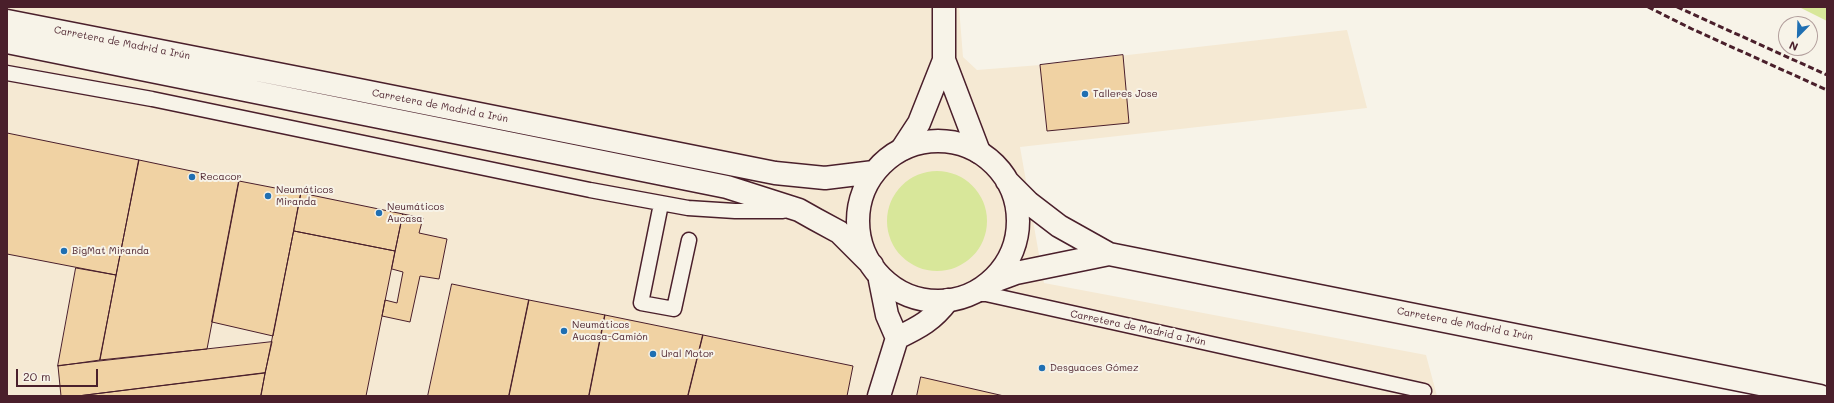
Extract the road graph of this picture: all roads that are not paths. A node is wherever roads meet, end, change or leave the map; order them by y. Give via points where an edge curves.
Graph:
1 (944, 7) edge
2 (7, 10) edge
3 (7, 21) edge
4 (7, 42) edge
5 (146, 48) junction
6 (944, 60) junction
7 (7, 73) edge
8 (902, 149) junction
9 (978, 152) junction
10 (874, 172) junction
11 (1007, 182) junction
12 (661, 204) junction
13 (799, 210) junction
14 (689, 240) dead end
15 (1109, 254) junction
16 (876, 273) junction
17 (978, 288) junction
18 (948, 300) junction
19 (897, 338) junction
20 (1424, 391) dead end
21 (879, 396) edge
22 (1820, 396) edge

1 - 6 main road
2 - 5 main road
3 - 5 main road, Carretera de Madrid a Irún
4 - 13 main road via 727,188
5 - 10 main road, Carretera de Madrid a Irún via 775,173 825,178
6 - 8 main road via 919,123
6 - 9 main road
7 - 12 lane via 152,99
8 - 9 main road via 927,141 954,142
8 - 10 main road via 886,159
9 - 11 main road via 995,165
10 - 16 main road via 865,186 858,218 859,235 864,251
11 - 15 main road, Carretera de Madrid a Irún via 1059,226
11 - 17 main road via 1014,196 1017,212 1014,244 1002,268
12 - 13 lane via 735,211
12 - 14 lane via 641,303 674,309
13 - 16 main road via 839,232
15 - 17 main road, Carretera de Madrid a Irún via 1016,273
15 - 22 main road, Carretera de Madrid a Irún
16 - 18 main road via 909,295 929,300
16 - 19 main road via 887,315
17 - 18 main road
17 - 20 lane, Carretera de Madrid a Irún via 986,294
18 - 19 main road via 937,314 922,326
19 - 21 main road

